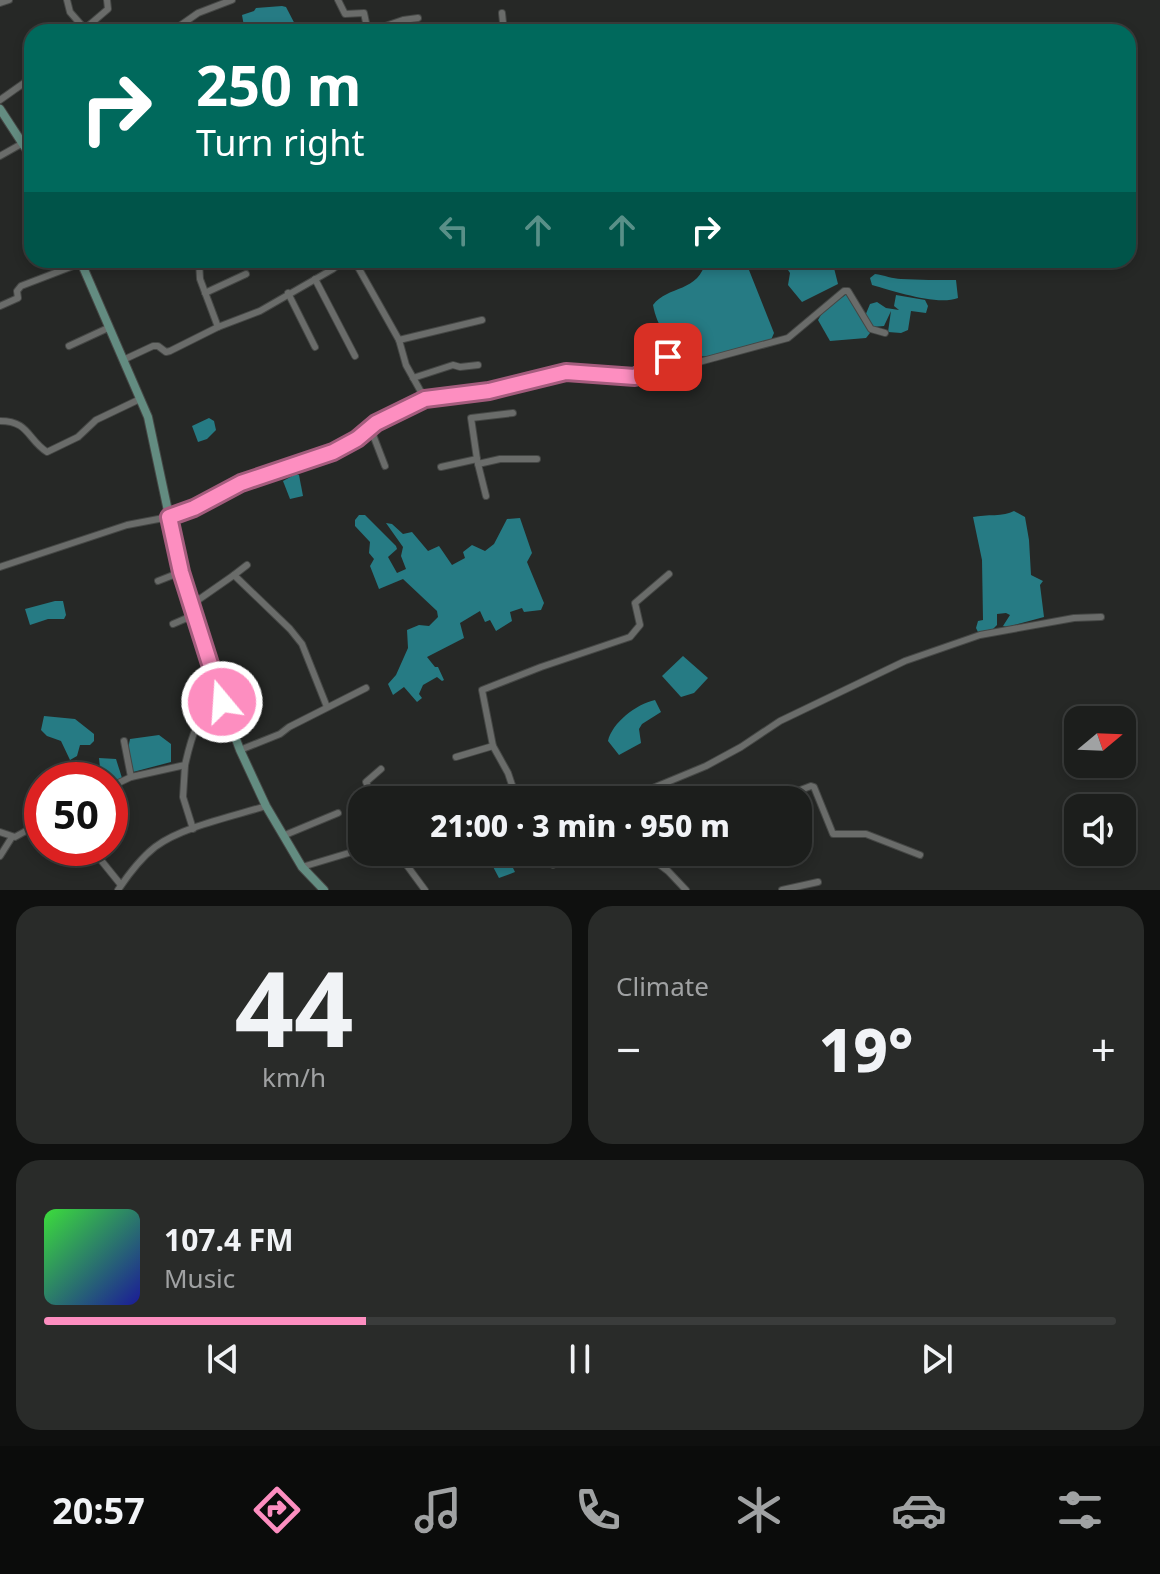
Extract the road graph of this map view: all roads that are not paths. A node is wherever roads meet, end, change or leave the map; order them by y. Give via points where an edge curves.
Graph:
1 (9, 0) edge
2 (67, 0) edge
3 (107, 0) edge
4 (232, 0) edge
5 (338, 0) edge
6 (0, 3) edge
7 (502, 13) dead end
8 (418, 18) dead end
9 (79, 24) edge
10 (90, 24) edge
11 (182, 24) edge
12 (366, 24) edge
13 (391, 24) edge
14 (503, 24) edge
15 (24, 83) edge
16 (0, 100) edge
17 (0, 109) edge
18 (23, 143) joint
19 (0, 156) edge
20 (63, 268) edge
21 (83, 268) edge
22 (199, 268) edge
23 (332, 268) edge
24 (358, 268) edge
25 (246, 274) dead end
26 (315, 279) junction
27 (205, 293) junction
28 (288, 293) junction
29 (0, 306) edge
30 (482, 320) dead end
31 (218, 327) junction
32 (108, 328) junction
33 (885, 333) dead end
34 (399, 340) junction
35 (69, 346) dead end
36 (315, 347) dead end
37 (355, 356) dead end
38 (123, 360) junction
39 (478, 365) dead end
40 (413, 378) junction
41 (140, 399) junction
42 (425, 399) junction
43 (513, 413) dead end
44 (0, 421) edge
45 (370, 427) junction
46 (537, 459) dead end
47 (478, 461) junction
48 (385, 466) dead end
49 (441, 467) dead end
50 (486, 496) dead end
51 (169, 517) junction
52 (247, 565) dead end
53 (0, 567) edge
54 (181, 572) junction
55 (669, 574) dead end
56 (234, 575) junction
57 (158, 581) dead end
58 (192, 610) junction
59 (1101, 617) dead end
60 (173, 624) dead end
61 (366, 688) dead end
62 (222, 702) junction
63 (327, 707) junction
64 (124, 741) dead end
65 (493, 746) junction
66 (240, 750) junction
67 (456, 757) dead end
68 (185, 765) junction
69 (381, 769) dead end
70 (131, 777) junction
71 (128, 778) edge
72 (368, 786) edge
73 (512, 786) edge
74 (658, 786) edge
75 (812, 786) edge
76 (266, 806) junction
77 (338, 813) dead end
78 (193, 829) junction
79 (0, 832) edge
80 (24, 833) edge
81 (285, 835) junction
82 (12, 837) junction
83 (348, 853) edge
84 (920, 855) dead end
85 (0, 856) edge
86 (104, 866) edge
87 (407, 866) edge
88 (662, 866) edge
89 (302, 867) junction
90 (818, 882) dead end
91 (120, 888) edge
92 (324, 890) edge
93 (425, 890) edge
94 (686, 890) edge
95 (782, 890) edge

1 - 6 street
2 - 9 street
3 - 10 street via 108,9
4 - 11 street
5 - 12 street via 345,14 364,13
7 - 14 street
8 - 13 street
15 - 16 street
17 - 18 main road
18 - 19 street
20 - 29 street via 21,286 18,298
21 - 32 main road
22 - 27 street
23 - 26 street
24 - 34 street
25 - 27 street
26 - 28 street
26 - 37 street
27 - 31 street
28 - 31 street
28 - 36 street
30 - 34 street
31 - 38 street via 170,351 153,346
32 - 35 street
32 - 38 main road
33 - 42 street via 871,329 844,291 788,338 699,362 668,357 635,377 566,372 489,391
34 - 40 street
38 - 41 main road
39 - 40 street via 453,365
40 - 42 street
41 - 44 street via 47,452 23,425
41 - 51 main road via 153,429
42 - 45 street
43 - 47 street via 471,418
45 - 48 street
45 - 51 street via 333,452 241,483
46 - 47 street
47 - 49 street
47 - 50 street
51 - 53 street via 127,525
51 - 54 main road
52 - 56 street
54 - 57 street
54 - 58 main road
55 - 65 street via 637,600 640,625 630,637 482,690
56 - 58 street
56 - 63 street via 302,644
58 - 60 street
58 - 62 main road
59 - 74 street via 980,635 905,661
61 - 63 street
62 - 66 main road
62 - 68 street via 204,714
63 - 66 street
64 - 70 street
65 - 67 street
65 - 73 street
66 - 76 main road
68 - 70 street
68 - 78 street via 183,797
69 - 72 street
70 - 71 street
75 - 84 street via 833,834 866,834
76 - 78 street
76 - 81 main road
77 - 81 street
78 - 91 street via 152,849
79 - 82 street
80 - 82 street
81 - 89 main road
82 - 85 street
83 - 89 street
86 - 91 street
87 - 93 street
88 - 94 street
89 - 92 main road
90 - 95 street

